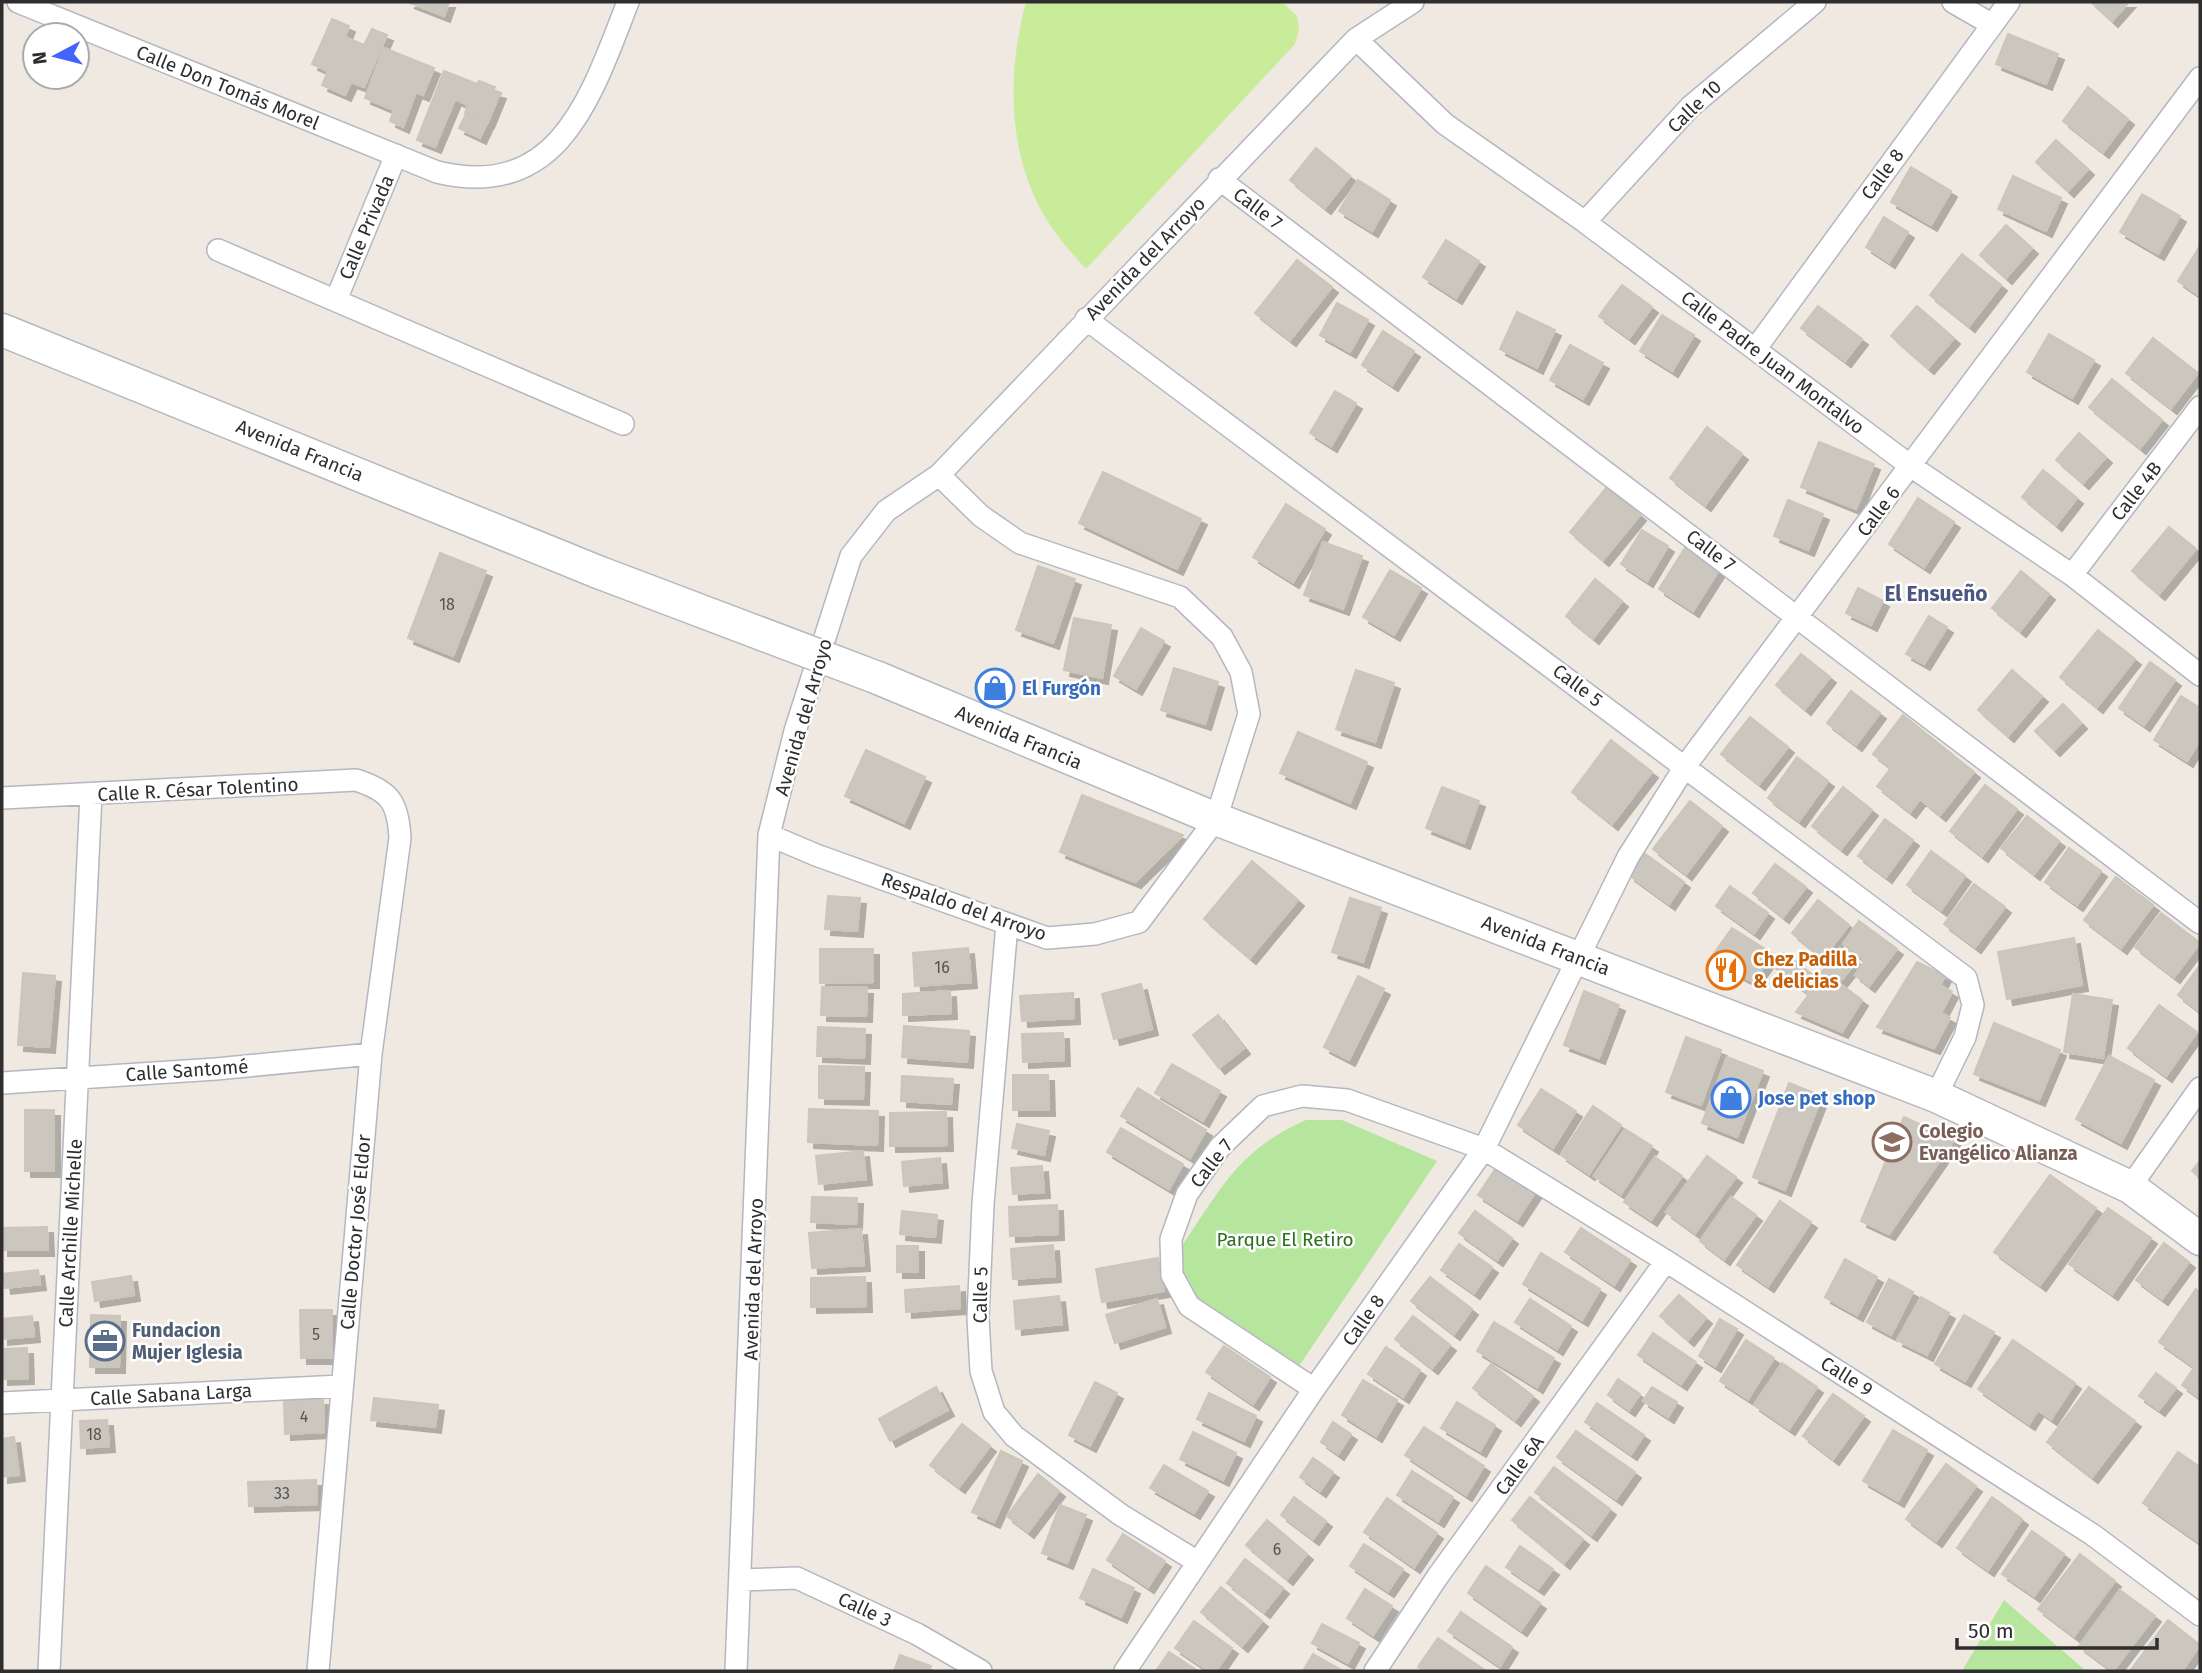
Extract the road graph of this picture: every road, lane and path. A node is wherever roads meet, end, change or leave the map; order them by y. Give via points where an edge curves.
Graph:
1 (18, 2) edge
2 (628, 2) edge
3 (1413, 2) edge
4 (1815, 2) edge
5 (1953, 2) edge
6 (2009, 2) edge
7 (1991, 24) junction
8 (1356, 39) junction
9 (2200, 78) edge
10 (396, 155) junction
11 (1219, 179) junction
12 (1585, 222) junction
13 (218, 250) dead end
14 (336, 300) junction
15 (1086, 319) junction
16 (2, 330) edge
17 (1756, 348) junction
18 (2200, 407) edge
19 (623, 424) dead end
20 (1912, 467) junction
21 (939, 475) junction
22 (2072, 575) junction
23 (1798, 617) junction
24 (2200, 675) edge
25 (1686, 765) junction
26 (91, 795) junction
27 (389, 796) joint
28 (2, 798) edge
29 (1216, 819) junction
30 (769, 835) junction
31 (2200, 923) edge
32 (1007, 924) junction
33 (1579, 957) junction
34 (371, 1054) junction
35 (78, 1077) junction
36 (2, 1083) edge
37 (2200, 1088) edge
38 (1936, 1096) junction
39 (1484, 1149) junction
40 (2130, 1187) junction
41 (2200, 1239) edge
42 (1666, 1261) junction
43 (341, 1386) junction
44 (1314, 1389) junction
45 (63, 1398) junction
46 (2, 1403) edge
47 (1196, 1561) junction
48 (740, 1580) junction
49 (2200, 1615) edge
50 (49, 1671) edge
51 (318, 1671) edge
52 (737, 1671) edge
53 (981, 1671) edge
54 (1125, 1671) edge
55 (1375, 1671) edge

1 - 10 street, Calle Don Tomás Morel
2 - 10 street, Calle Don Tomás Morel via 579,115 557,145 534,162 500,176 467,179
3 - 8 street, Avenida del Arroyo
4 - 12 street, Calle 10 via 1690,107
5 - 7 street
6 - 7 street, Calle 8
7 - 17 street, Calle 8
8 - 11 street, Avenida del Arroyo
8 - 12 street, Calle Padre Juan Montalvo via 1445,124
9 - 20 street, Calle 6
10 - 14 street, Calle Privada
11 - 15 street, Avenida del Arroyo
11 - 23 street, Calle 7
12 - 17 street, Calle Padre Juan Montalvo
13 - 14 street
14 - 19 street
15 - 21 street, Avenida del Arroyo
15 - 25 street, Calle 5
16 - 29 main road, Avenida Francia, bridge via 598,572 878,678
17 - 20 street, Calle Padre Juan Montalvo
18 - 22 street, Calle 4B
20 - 22 street, Calle Padre Juan Montalvo
20 - 23 street, Calle 6
21 - 29 street, Respaldo del Arroyo via 981,516 1020,544 1180,597 1222,637 1241,672 1250,714
21 - 30 street, Avenida del Arroyo via 886,511 851,556 795,731
22 - 24 street, Calle Padre Juan Montalvo
23 - 25 street, Calle 6
23 - 31 street, Calle 7
25 - 33 street, Calle 6 via 1628,857
25 - 38 street, Calle 5 via 1966,978 1973,1005 1965,1037
26 - 27 street, Calle R. César Tolentino via 356,780
26 - 28 street, Calle R. César Tolentino
26 - 35 street, Calle Archille Michelle
27 - 34 street, Calle Doctor José Eldor via 399,815 400,838
29 - 32 street, Respaldo del Arroyo via 1139,922 1095,934 1047,938
29 - 33 main road, Avenida Francia
30 - 32 street, Respaldo del Arroyo
30 - 48 street, Avenida del Arroyo
32 - 47 street, Calle 5 via 983,1204 978,1318 981,1371 995,1412 1014,1436 1121,1515
33 - 38 main road, Avenida Francia
33 - 39 street, Calle 8
34 - 35 street, Calle Santomé
34 - 43 street, Calle Doctor José Eldor
35 - 36 street, Calle Santomé
35 - 45 street, Calle Archille Michelle
37 - 40 street
38 - 40 main road, Avenida Francia
39 - 42 street, Calle 9
39 - 44 street, Calle 8
39 - 44 street, Calle 7 via 1347,1100 1302,1096 1263,1106 1220,1147 1187,1194 1171,1239 1172,1275 1189,1306
40 - 41 main road, Avenida Francia
42 - 49 street, Calle 9 via 2093,1535
42 - 55 street, Calle 6A via 1438,1576
43 - 45 street, Calle Sabana Larga
43 - 51 street, Calle Doctor José Eldor
44 - 47 street, Calle 8
45 - 46 street, Calle Sabana Larga
45 - 50 street, Calle Archille Michelle
47 - 54 street, Calle 8
48 - 52 street, Avenida del Arroyo
48 - 53 street, Calle 3 via 797,1578 917,1634

